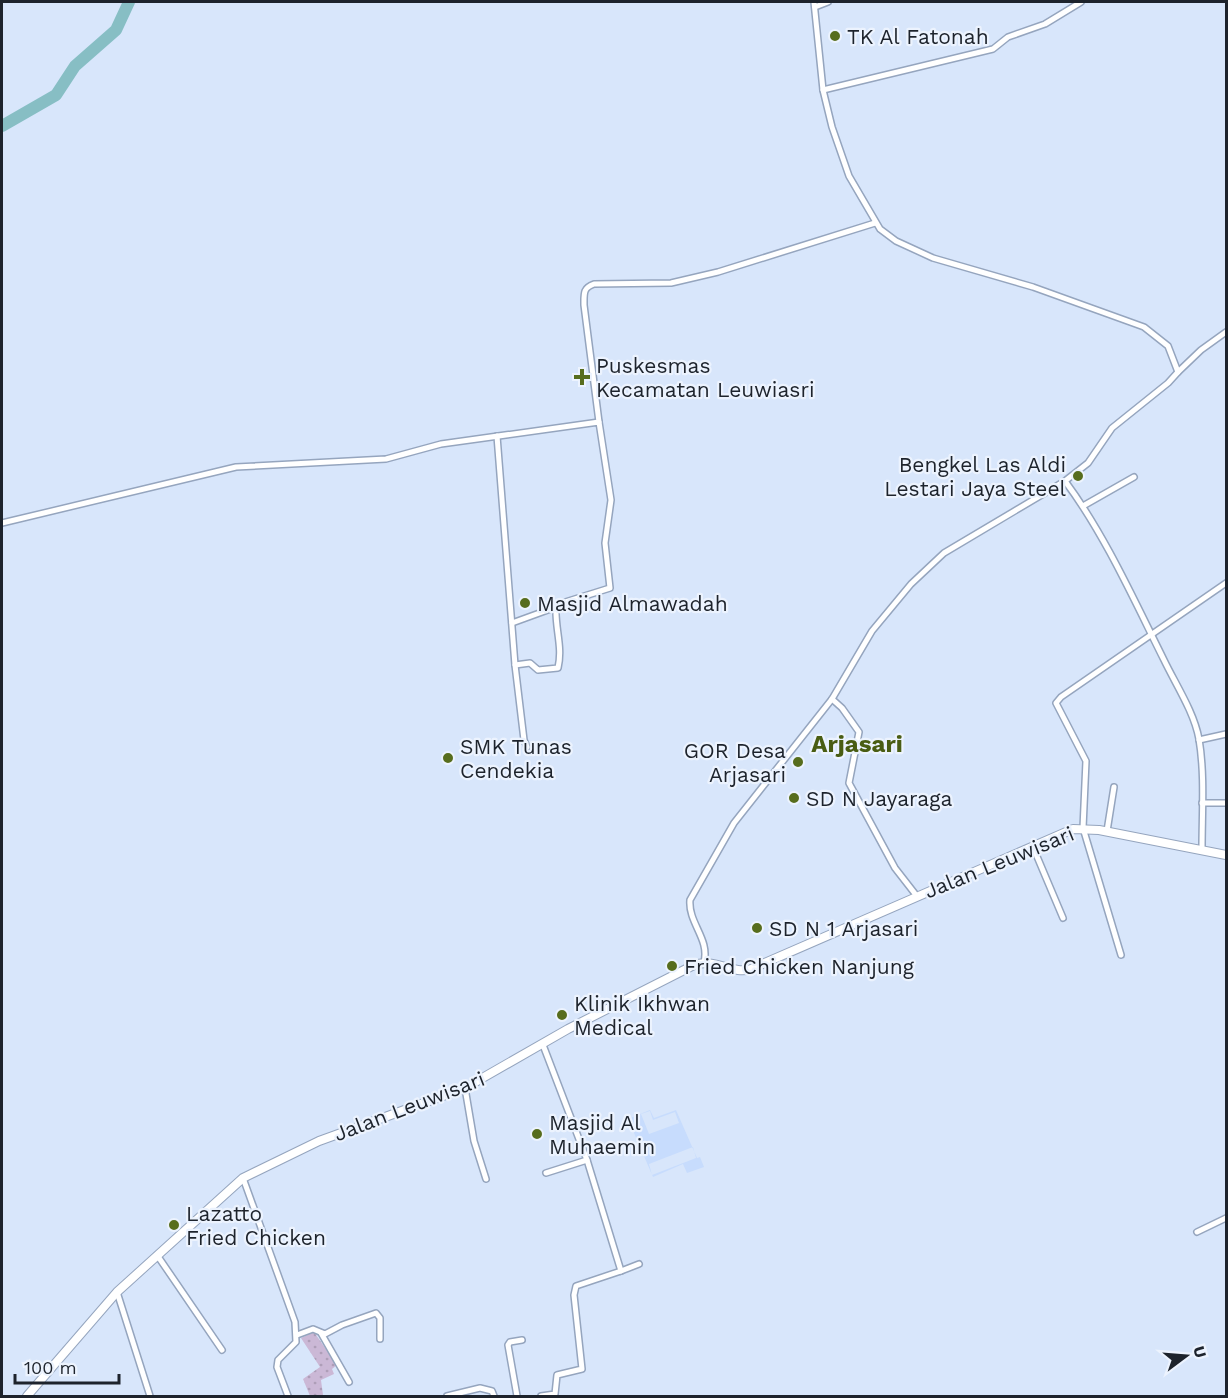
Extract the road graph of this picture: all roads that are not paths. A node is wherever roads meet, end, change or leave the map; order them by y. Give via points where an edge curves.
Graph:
1 (828, 2) edge
2 (1081, 2) edge
3 (815, 4) edge
4 (823, 90) junction
5 (874, 223) junction
6 (1227, 332) edge
7 (1178, 372) junction
8 (599, 422) junction
9 (497, 436) junction
10 (1134, 477) dead end
11 (1065, 481) junction
12 (1083, 506) junction
13 (2, 523) edge
14 (1227, 583) edge
15 (556, 607) junction
16 (513, 623) junction
17 (1151, 634) junction
18 (515, 665) junction
19 (832, 699) junction
20 (1227, 734) edge
21 (1199, 740) junction
22 (528, 747) dead end
23 (1114, 787) dead end
24 (1202, 803) junction
25 (1227, 803) edge
26 (1083, 828) junction
27 (1107, 831) junction
28 (1033, 847) junction
29 (1202, 849) junction
30 (1227, 855) edge
31 (916, 895) junction
32 (1063, 918) dead end
33 (1121, 955) dead end
34 (704, 962) junction
35 (543, 1045) junction
36 (465, 1088) junction
37 (587, 1160) junction
38 (546, 1173) dead end
39 (243, 1178) junction
40 (486, 1179) dead end
41 (1227, 1218) edge
42 (1197, 1232) dead end
43 (157, 1255) junction
44 (639, 1264) dead end
45 (621, 1271) junction
46 (117, 1292) junction
47 (321, 1333) junction
48 (297, 1335) junction
49 (380, 1339) dead end
50 (522, 1340) dead end
51 (222, 1350) dead end
52 (349, 1382) dead end
53 (556, 1395) edge
54 (27, 1396) edge
55 (150, 1396) edge
56 (288, 1396) edge
57 (447, 1396) edge
58 (494, 1396) edge
59 (517, 1396) edge
60 (541, 1396) edge

1 - 3 street
2 - 4 street via 1045,24 1008,37 993,50
3 - 4 street
4 - 5 street via 849,176
5 - 7 street via 896,241 933,258 1033,287 1144,327 1168,346
5 - 8 street via 670,283 587,286 584,304
6 - 7 street
7 - 11 street via 1112,428 1089,463
8 - 9 street
8 - 15 street via 611,500 605,543 610,588
9 - 13 street via 441,444 386,459 236,467
9 - 16 street
10 - 12 street
11 - 12 street
11 - 19 street via 934,561 878,622
12 - 17 street
14 - 17 street
15 - 16 street
15 - 18 street via 561,653 558,668 538,670 530,663
16 - 18 street
17 - 21 street via 1186,703
17 - 26 street via 1056,703 1086,761
18 - 22 street
19 - 31 street via 859,732 849,783 895,868
19 - 34 street via 734,823 690,900 690,912 706,946
20 - 21 street
21 - 24 street
23 - 27 street
24 - 25 street
24 - 29 street
26 - 27 main road, Jalan Leuwisari
26 - 28 main road, Jalan Leuwisari via 1068,830
26 - 33 street
27 - 29 main road, Jalan Leuwisari
28 - 31 main road, Jalan Leuwisari
28 - 32 street
29 - 30 main road, Jalan Leuwisari
31 - 34 main road, Jalan Leuwisari via 745,970
34 - 35 main road, Jalan Leuwisari via 631,996
35 - 36 main road, Jalan Leuwisari
35 - 37 street
36 - 39 main road, Jalan Leuwisari via 319,1141
36 - 40 street via 474,1141
37 - 38 street
37 - 45 street
39 - 43 main road, Jalan Leuwisari
39 - 48 street
41 - 42 street
43 - 46 main road, Jalan Leuwisari
43 - 51 street
44 - 45 street
45 - 53 street via 576,1286 582,1369 555,1376
46 - 54 main road, Jalan Leuwisari
46 - 55 street
47 - 48 street via 313,1329
47 - 49 street via 376,1313 380,1318
47 - 52 street
48 - 56 street via 296,1342 278,1360
50 - 59 street via 508,1345
53 - 60 street
57 - 58 street via 480,1388 492,1391

